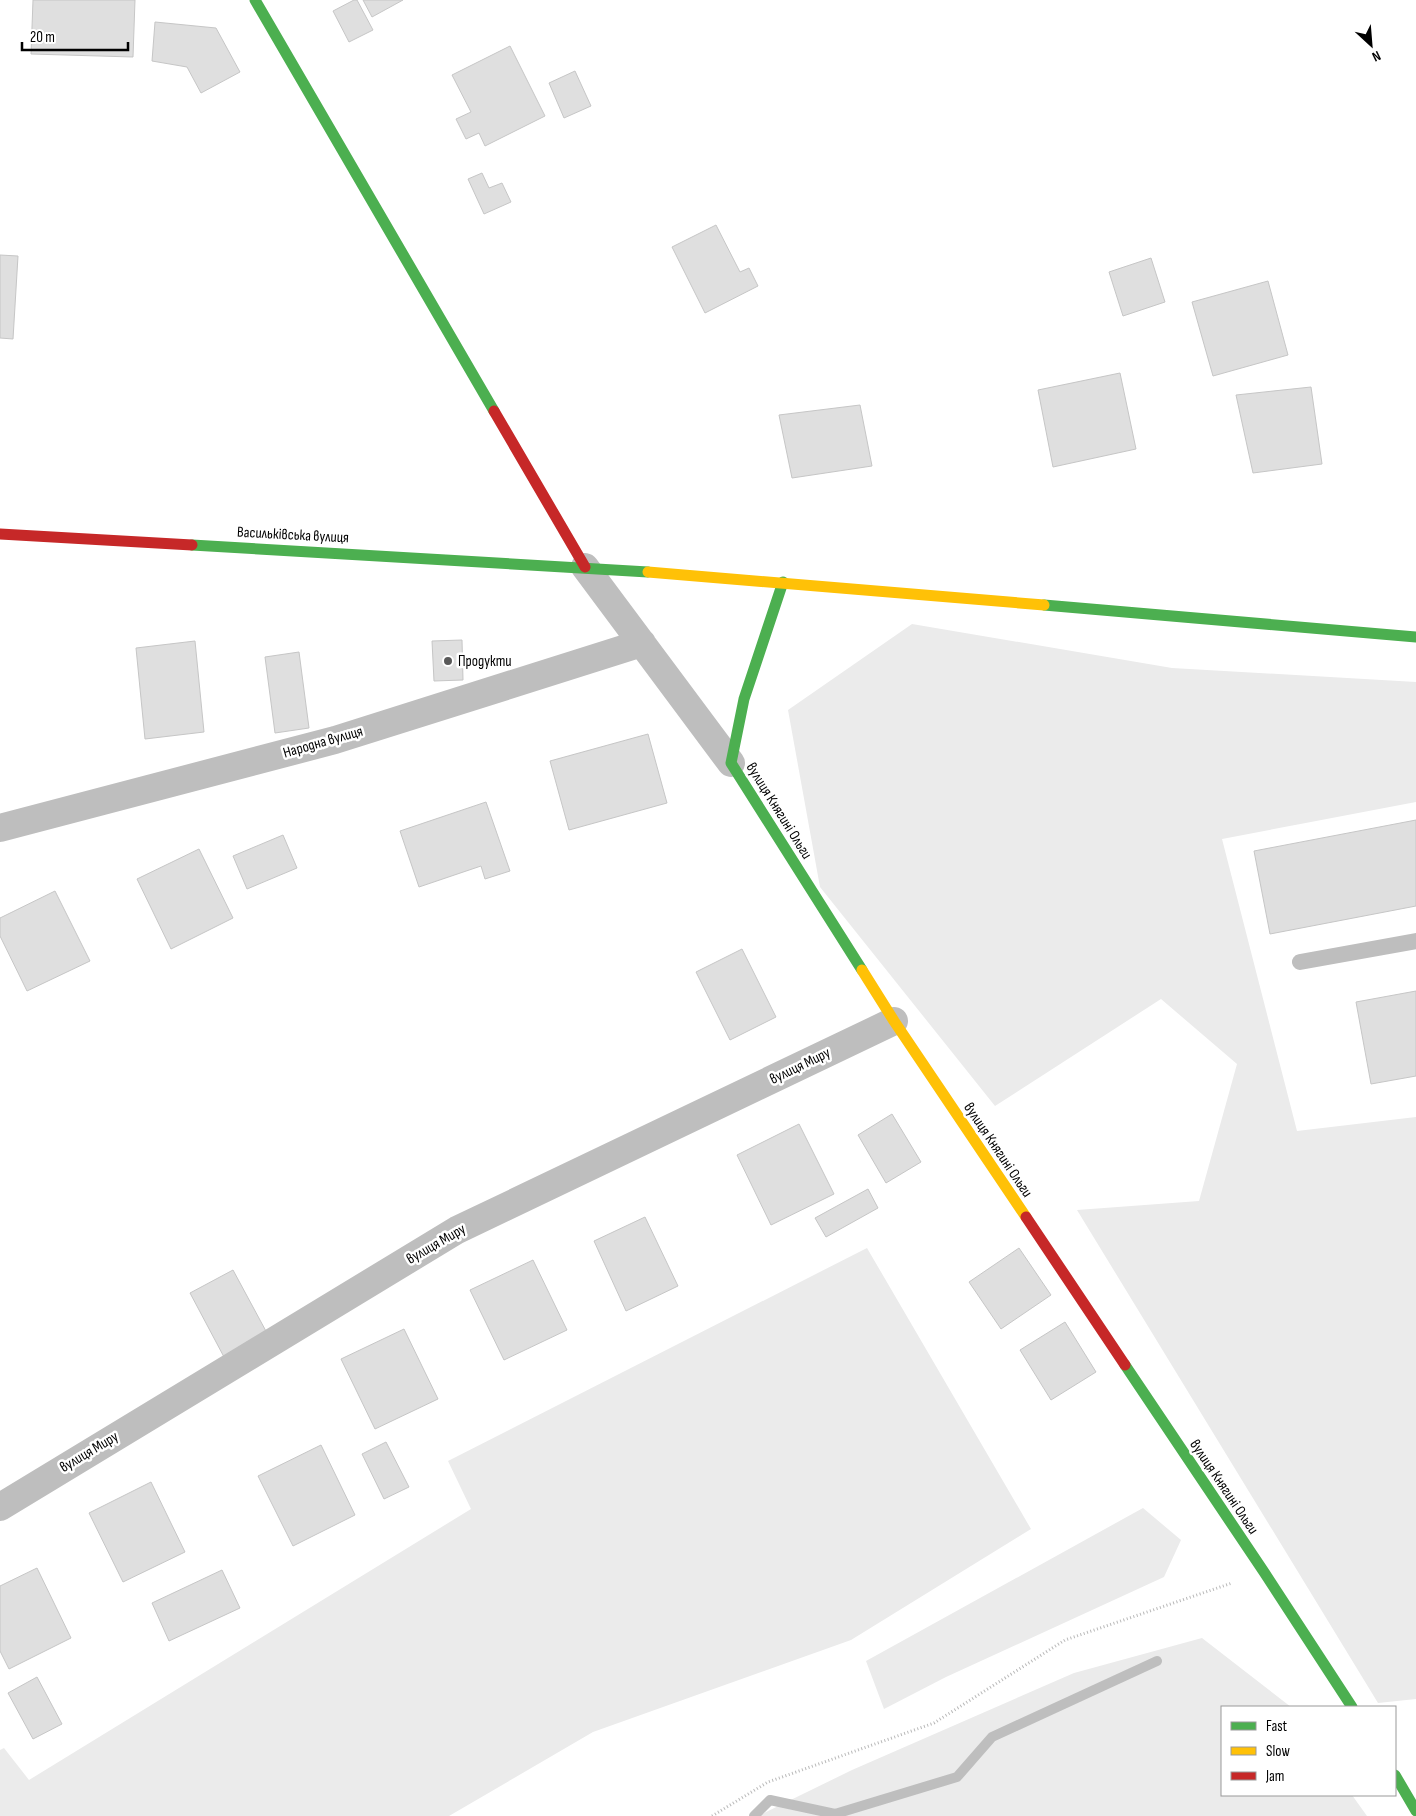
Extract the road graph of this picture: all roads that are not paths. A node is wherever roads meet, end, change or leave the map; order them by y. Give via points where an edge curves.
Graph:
1 (255, 0) edge
2 (0, 534) edge
3 (585, 567) junction
4 (783, 582) junction
5 (1416, 637) edge
6 (642, 643) junction
7 (731, 763) junction
8 (0, 828) edge
9 (1416, 941) edge
10 (1300, 962) dead end
11 (894, 1021) junction
12 (0, 1507) edge
13 (1351, 1706) edge
14 (1396, 1777) edge
15 (1416, 1811) edge

1 - 3 street
2 - 3 street, Васильківська вулиця
3 - 4 street, Васильківська вулиця
3 - 6 street
4 - 5 street, Васильківська вулиця
4 - 7 street, вулиця Княгині Ольги via 744,699
6 - 7 street
6 - 8 street, Народна вулиця via 335,740
7 - 11 street, вулиця Княгині Ольги
9 - 10 lane
11 - 12 street, вулиця Миру via 457,1230
11 - 13 street, вулиця Княгині Ольги
14 - 15 street

